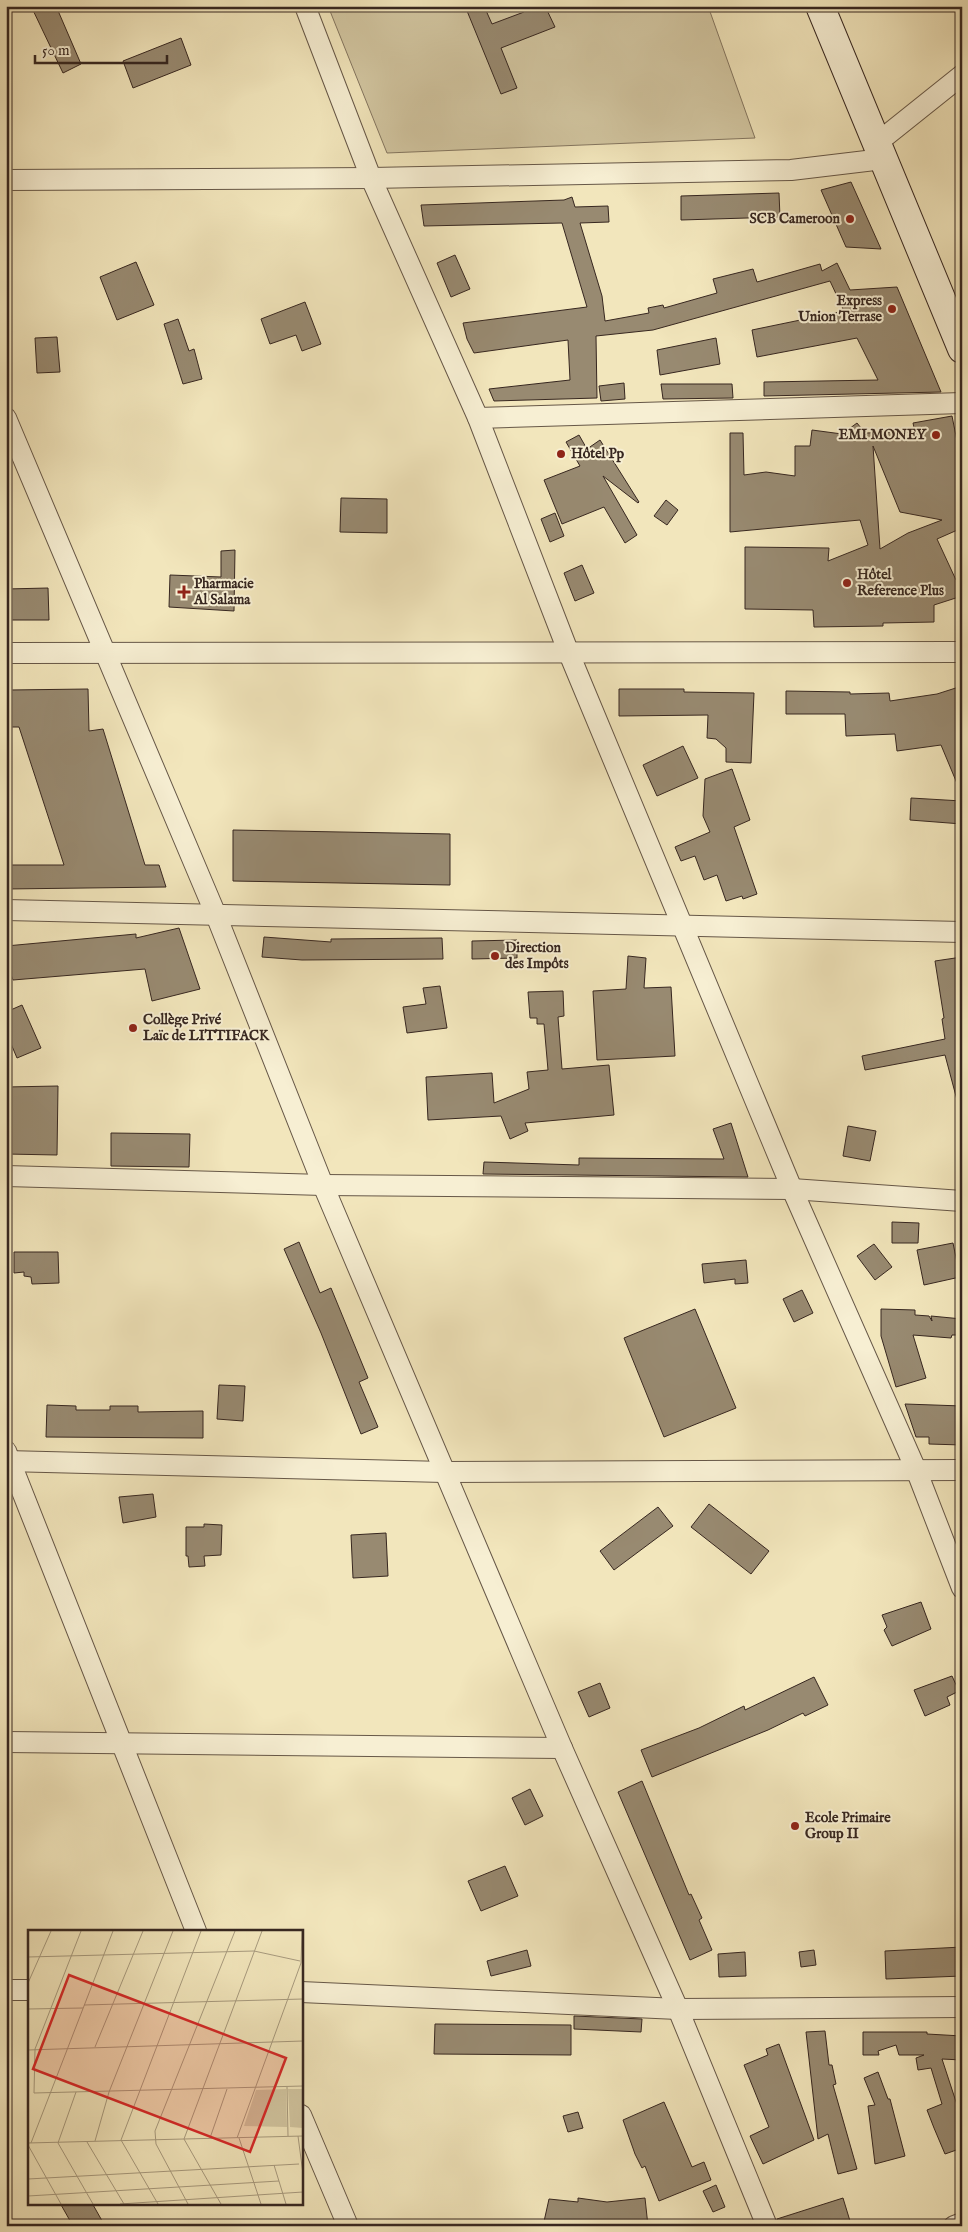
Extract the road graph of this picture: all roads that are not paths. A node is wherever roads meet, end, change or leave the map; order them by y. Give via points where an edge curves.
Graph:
1 (305, 6) edge
2 (820, 6) edge
3 (962, 75) edge
4 (880, 151) junction
5 (371, 178) junction
6 (6, 180) edge
7 (962, 349) edge
8 (962, 403) edge
9 (6, 418) edge
10 (478, 418) junction
11 (568, 651) junction
12 (962, 652) edge
13 (6, 653) edge
14 (105, 653) junction
15 (6, 910) edge
16 (216, 915) junction
17 (682, 924) junction
18 (962, 932) edge
19 (6, 1176) edge
20 (323, 1185) junction
21 (792, 1188) junction
22 (962, 1200) edge
23 (8, 1458) edge
24 (962, 1470) edge
25 (444, 1472) junction
26 (917, 1472) junction
27 (962, 1588) edge
28 (6, 1742) edge
29 (122, 1744) junction
30 (562, 1748) junction
31 (196, 1930) edge
32 (6, 1990) edge
33 (28, 1990) edge
34 (302, 1992) edge
35 (962, 2007) edge
36 (678, 2009) junction
37 (302, 2117) edge
38 (962, 2223) edge
39 (348, 2226) edge
40 (767, 2226) edge
41 (954, 2226) edge

1 - 5 street
2 - 4 street
3 - 4 street
4 - 5 street via 790,170
4 - 7 street
5 - 6 street
5 - 10 street
8 - 10 street
9 - 14 street
10 - 11 street
11 - 12 street
11 - 14 street
11 - 17 street
13 - 14 street
14 - 16 street
15 - 16 street
16 - 17 street
16 - 20 street
17 - 18 street
17 - 21 street
19 - 20 street
20 - 21 street
20 - 25 street
21 - 22 street
21 - 26 street
23 - 25 street
23 - 29 street
24 - 26 street
25 - 26 street
25 - 30 street
26 - 27 street
28 - 29 street
29 - 30 street
29 - 31 street
30 - 36 street
32 - 33 street
34 - 36 street
35 - 36 street
36 - 40 street
37 - 39 street
38 - 41 street

